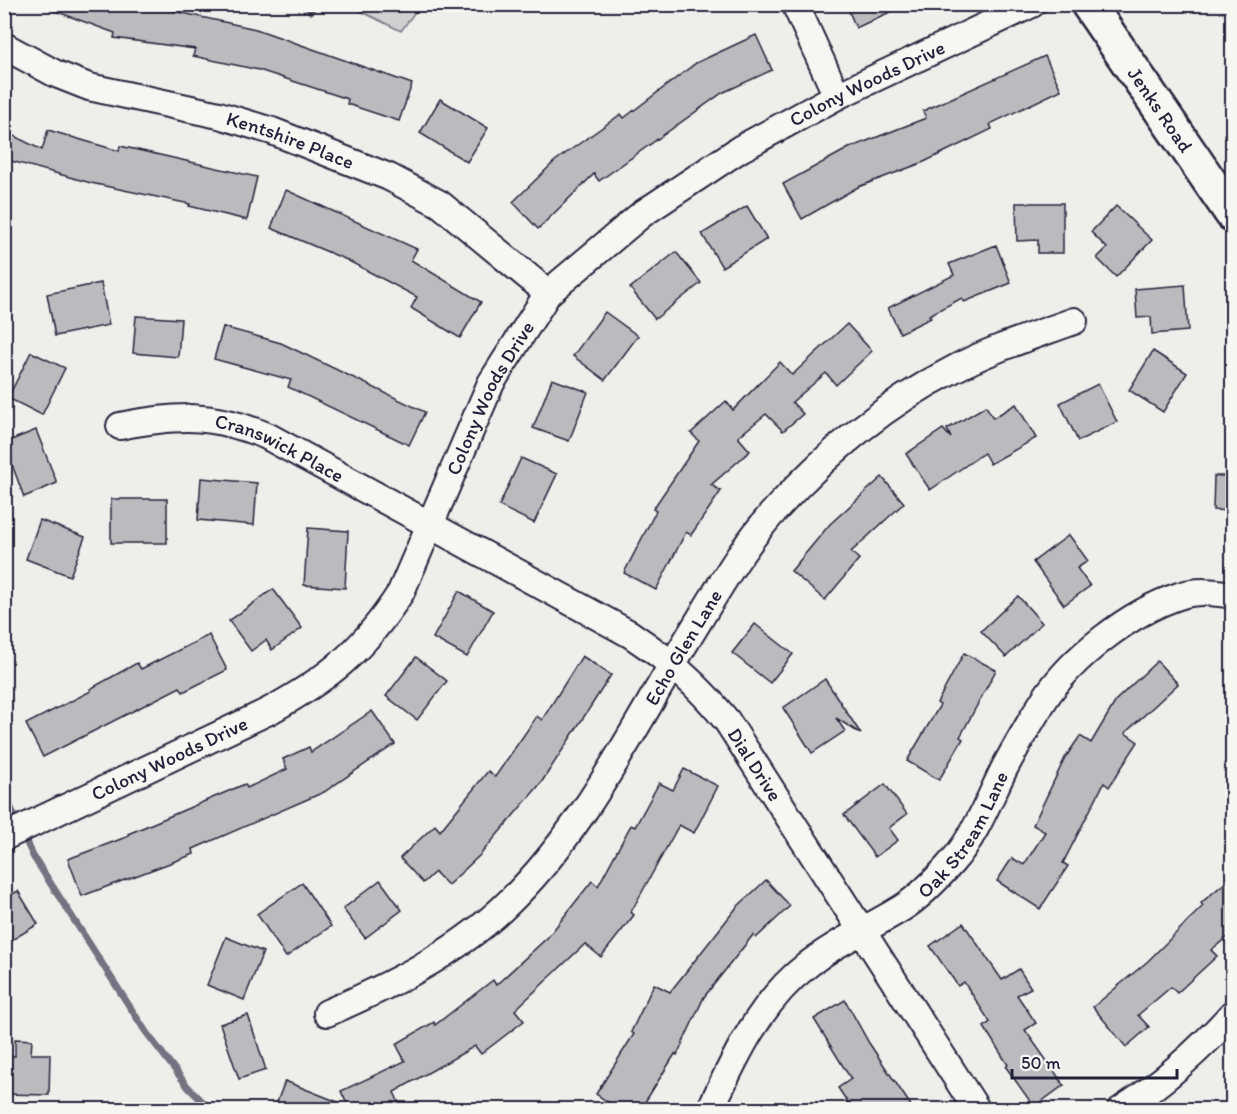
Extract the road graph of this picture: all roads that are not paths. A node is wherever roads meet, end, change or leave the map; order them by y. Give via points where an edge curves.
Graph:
1 (795, 4) edge
2 (1032, 4) edge
3 (1088, 4) edge
4 (4, 46) edge
5 (837, 96) junction
6 (1233, 214) edge
7 (548, 293) junction
8 (1074, 321) dead end
9 (120, 426) dead end
10 (429, 524) junction
11 (1233, 595) edge
12 (673, 663) junction
13 (4, 837) edge
14 (861, 932) junction
15 (327, 1013) dead end
16 (1233, 1014) edge
17 (710, 1110) edge
18 (977, 1110) edge
19 (1121, 1110) edge

1 - 5 street
2 - 5 street, Colony Woods Drive
3 - 6 street, Jenks Road
4 - 7 street, Kentshire Place via 56,75 89,87 251,124 389,177 440,204
5 - 7 street, Colony Woods Drive via 740,149 652,208
7 - 10 street, Colony Woods Drive via 491,383
8 - 12 street, Echo Glen Lane via 952,369 892,406 830,455 778,507 739,558
9 - 10 street, Cranswick Place via 183,416 245,427
10 - 12 street, Dial Drive via 630,634
10 - 13 street, Colony Woods Drive via 401,592 383,620 327,676 269,711
11 - 14 street, Oak Stream Lane via 1206,591 1180,595 1123,624 1096,644 1045,699 953,861 904,907
12 - 14 street, Dial Drive via 727,721
12 - 15 street, Echo Glen Lane via 592,798 522,890 442,954 365,997
14 - 17 street, Oak Stream Lane via 826,951 787,982 747,1039
14 - 18 street, Dial Drive
16 - 19 street via 1195,1055

